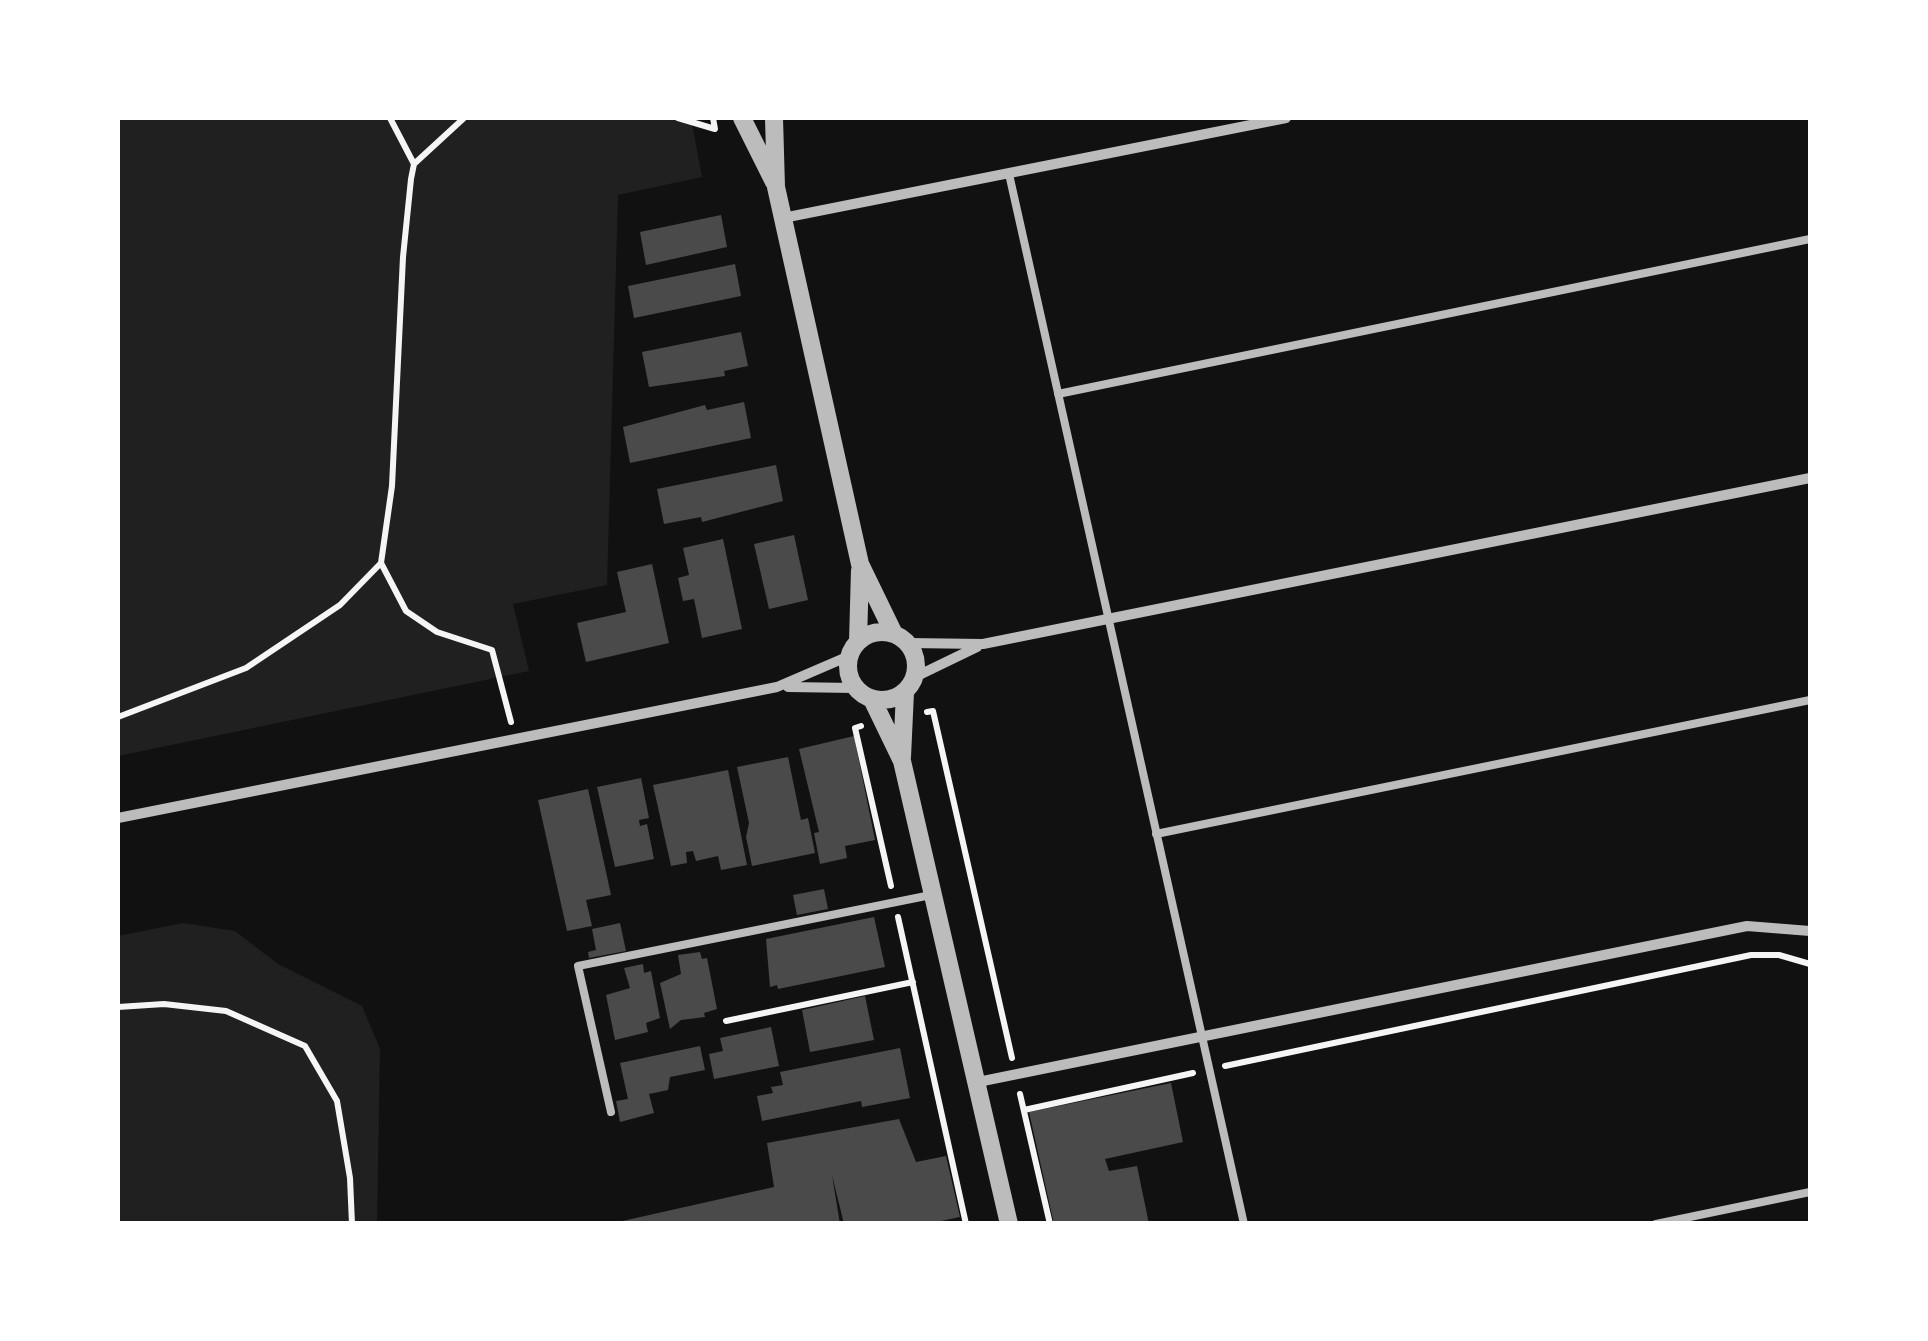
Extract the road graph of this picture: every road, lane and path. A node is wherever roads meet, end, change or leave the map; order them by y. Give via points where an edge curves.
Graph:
1 (390, 118) edge
2 (464, 118) edge
3 (678, 118) edge
4 (713, 118) edge
5 (742, 118) edge
6 (774, 118) edge
7 (1286, 118) edge
8 (414, 164) junction
9 (1009, 174) junction
10 (776, 187) junction
11 (783, 218) junction
12 (1810, 239) edge
13 (1058, 394) junction
14 (1810, 478) edge
15 (381, 562) junction
16 (860, 564) junction
17 (1109, 620) junction
18 (901, 639) junction
19 (983, 644) junction
20 (854, 649) junction
21 (910, 685) junction
22 (778, 687) junction
23 (864, 694) junction
24 (1810, 700) edge
25 (118, 716) edge
26 (515, 738) junction
27 (902, 762) junction
28 (118, 818) edge
29 (1156, 834) junction
30 (932, 894) junction
31 (1810, 930) edge
32 (1810, 964) edge
33 (913, 982) dead end
34 (118, 1006) edge
35 (726, 1021) dead end
36 (1201, 1036) junction
37 (1208, 1070) junction
38 (978, 1082) junction
39 (1024, 1110) dead end
40 (610, 1112) dead end
41 (1810, 1192) edge
42 (352, 1224) edge
43 (1009, 1224) edge
44 (1244, 1224) edge
45 (1656, 1224) edge

1 - 8 path
2 - 8 path
3 - 4 path via 715,129
5 - 10 street
6 - 10 street
7 - 9 street
8 - 15 path
9 - 11 street
9 - 13 lane
10 - 11 street
11 - 16 street
12 - 13 lane
13 - 17 lane
14 - 17 street
15 - 25 path via 340,605 246,668
15 - 26 path via 406,611 437,632 492,650
16 - 18 street
16 - 20 street
17 - 19 street
17 - 29 lane
18 - 19 street
18 - 20 street via 875,633
18 - 21 street via 916,659
19 - 21 street
20 - 22 street
20 - 23 street via 848,668
21 - 23 street via 884,701
21 - 27 street
22 - 23 street
22 - 26 street
23 - 27 street
24 - 29 lane
26 - 28 street
27 - 30 street
29 - 36 lane
30 - 38 street
30 - 40 lane via 578,966
31 - 36 street via 1747,926
32 - 37 path via 1751,955
33 - 35 path
34 - 42 path via 226,1011 305,1046 337,1100
36 - 37 lane
36 - 38 street
37 - 39 path
37 - 44 lane
38 - 43 street
41 - 45 lane

